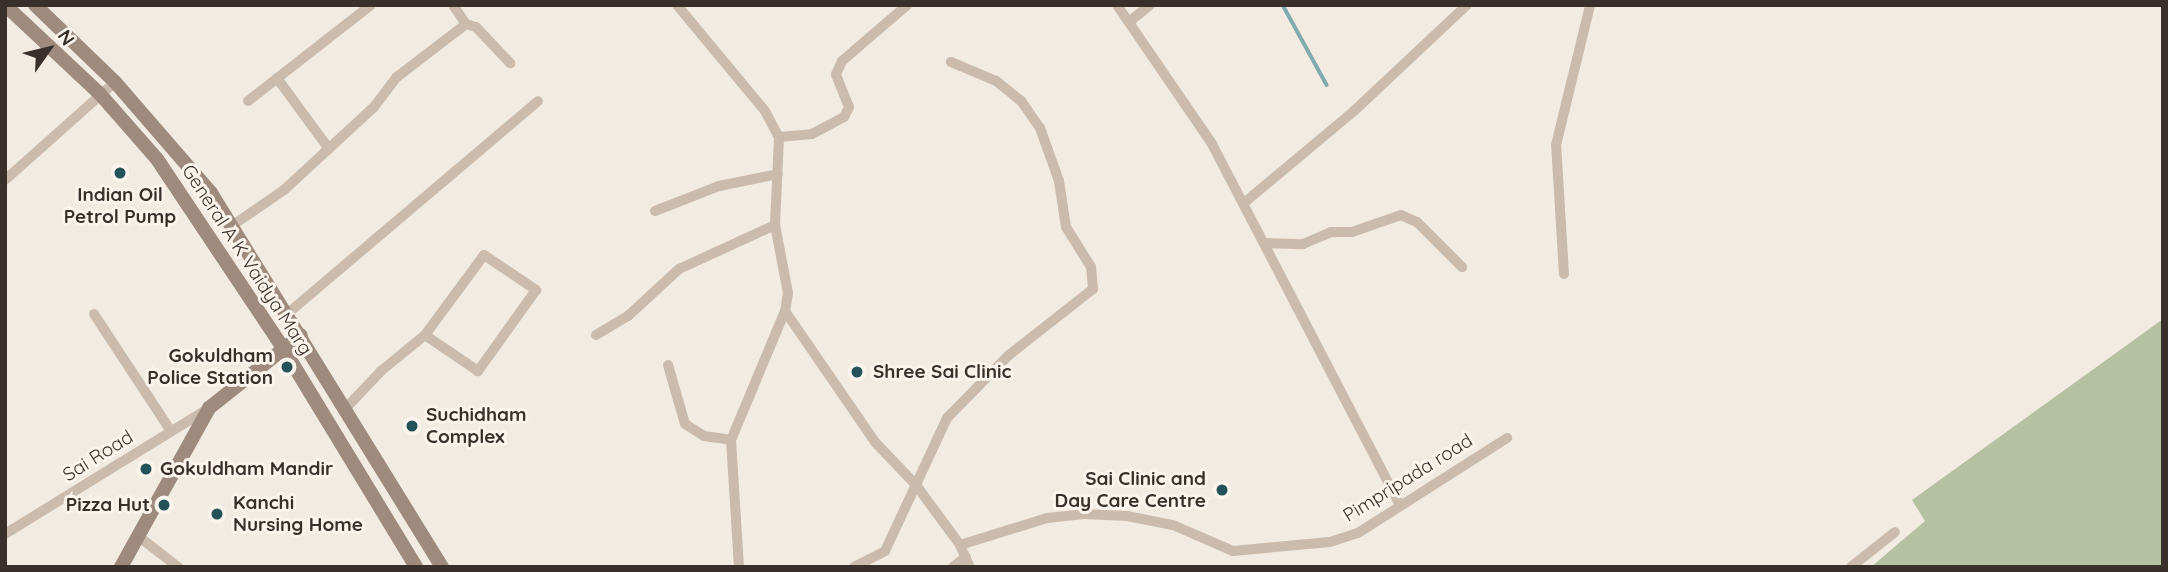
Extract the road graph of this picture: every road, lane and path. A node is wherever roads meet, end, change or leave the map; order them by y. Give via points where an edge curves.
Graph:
1 (5, 5) edge
2 (35, 5) edge
3 (371, 5) edge
4 (453, 5) edge
5 (677, 5) edge
6 (907, 5) edge
7 (1117, 5) edge
8 (1150, 5) edge
9 (1467, 5) edge
10 (1590, 5) edge
11 (1129, 22) junction
12 (466, 24) junction
13 (951, 62) dead end
14 (510, 64) dead end
15 (277, 78) junction
16 (115, 82) junction
17 (100, 94) junction
18 (248, 101) dead end
19 (538, 101) dead end
20 (779, 137) junction
21 (329, 149) junction
22 (778, 174) junction
23 (5, 180) edge
24 (1244, 203) junction
25 (655, 211) dead end
26 (233, 225) junction
27 (775, 225) junction
28 (1265, 243) junction
29 (1462, 267) dead end
30 (1564, 274) dead end
31 (785, 311) junction
32 (94, 314) dead end
33 (287, 314) junction
34 (301, 335) junction
35 (425, 335) junction
36 (596, 335) dead end
37 (283, 348) junction
38 (668, 365) dead end
39 (209, 408) junction
40 (344, 410) junction
41 (171, 431) junction
42 (1507, 439) dead end
43 (731, 440) junction
44 (916, 485) junction
45 (1400, 505) junction
46 (1895, 532) dead end
47 (5, 534) edge
48 (138, 536) junction
49 (960, 545) junction
50 (968, 562) edge
51 (121, 567) edge
52 (178, 567) edge
53 (416, 567) edge
54 (442, 567) edge
55 (739, 567) edge
56 (854, 567) edge
57 (953, 567) edge
58 (1851, 567) edge

1 - 17 main road, General A K Vaidya Marg
2 - 16 main road, General A K Vaidya Marg
3 - 15 street
4 - 12 street
5 - 20 street via 765,111
6 - 20 street via 842,61 836,74 849,107 844,117 812,134
7 - 11 street
8 - 11 street
9 - 24 street
10 - 30 street via 1556,145
11 - 24 street via 1212,144
12 - 14 street via 476,27
12 - 21 street via 397,77 374,107
13 - 44 street via 996,81 1021,101 1040,128 1059,181 1066,227 1095,278 1087,296 1009,355 947,418
15 - 18 street
15 - 21 street
16 - 17 street
16 - 26 main road, General A K Vaidya Marg via 173,144
17 - 23 street
17 - 37 main road, General A K Vaidya Marg via 157,159
19 - 33 street
20 - 22 street
21 - 26 street via 276,196
22 - 25 street via 719,186
22 - 27 street
24 - 28 street
26 - 33 main road, General A K Vaidya Marg
27 - 31 street via 788,293
27 - 36 street via 680,269 628,316
28 - 29 street via 1303,244 1331,232 1352,232 1401,215 1417,222
28 - 45 street
31 - 43 street
31 - 44 street via 875,442
32 - 41 street
33 - 34 main road, General A K Vaidya Marg
34 - 37 main road
34 - 40 main road, General A K Vaidya Marg
35 - 35 street via 484,255 536,290 478,371
35 - 40 street via 380,371
37 - 39 main road
37 - 53 main road, General A K Vaidya Marg
38 - 43 street via 685,424 704,436
39 - 41 street, Sai Road
39 - 48 main road
40 - 54 main road, General A K Vaidya Marg
41 - 47 street, Sai Road
42 - 45 street, Pimpripada road
43 - 55 street
44 - 49 street
44 - 56 street via 885,551
45 - 49 street, Pimpripada road via 1358,533 1282,548 1233,551 1173,526 1127,516 1084,514 1047,518
46 - 58 street
48 - 51 main road
48 - 52 street
49 - 50 street
50 - 57 street

